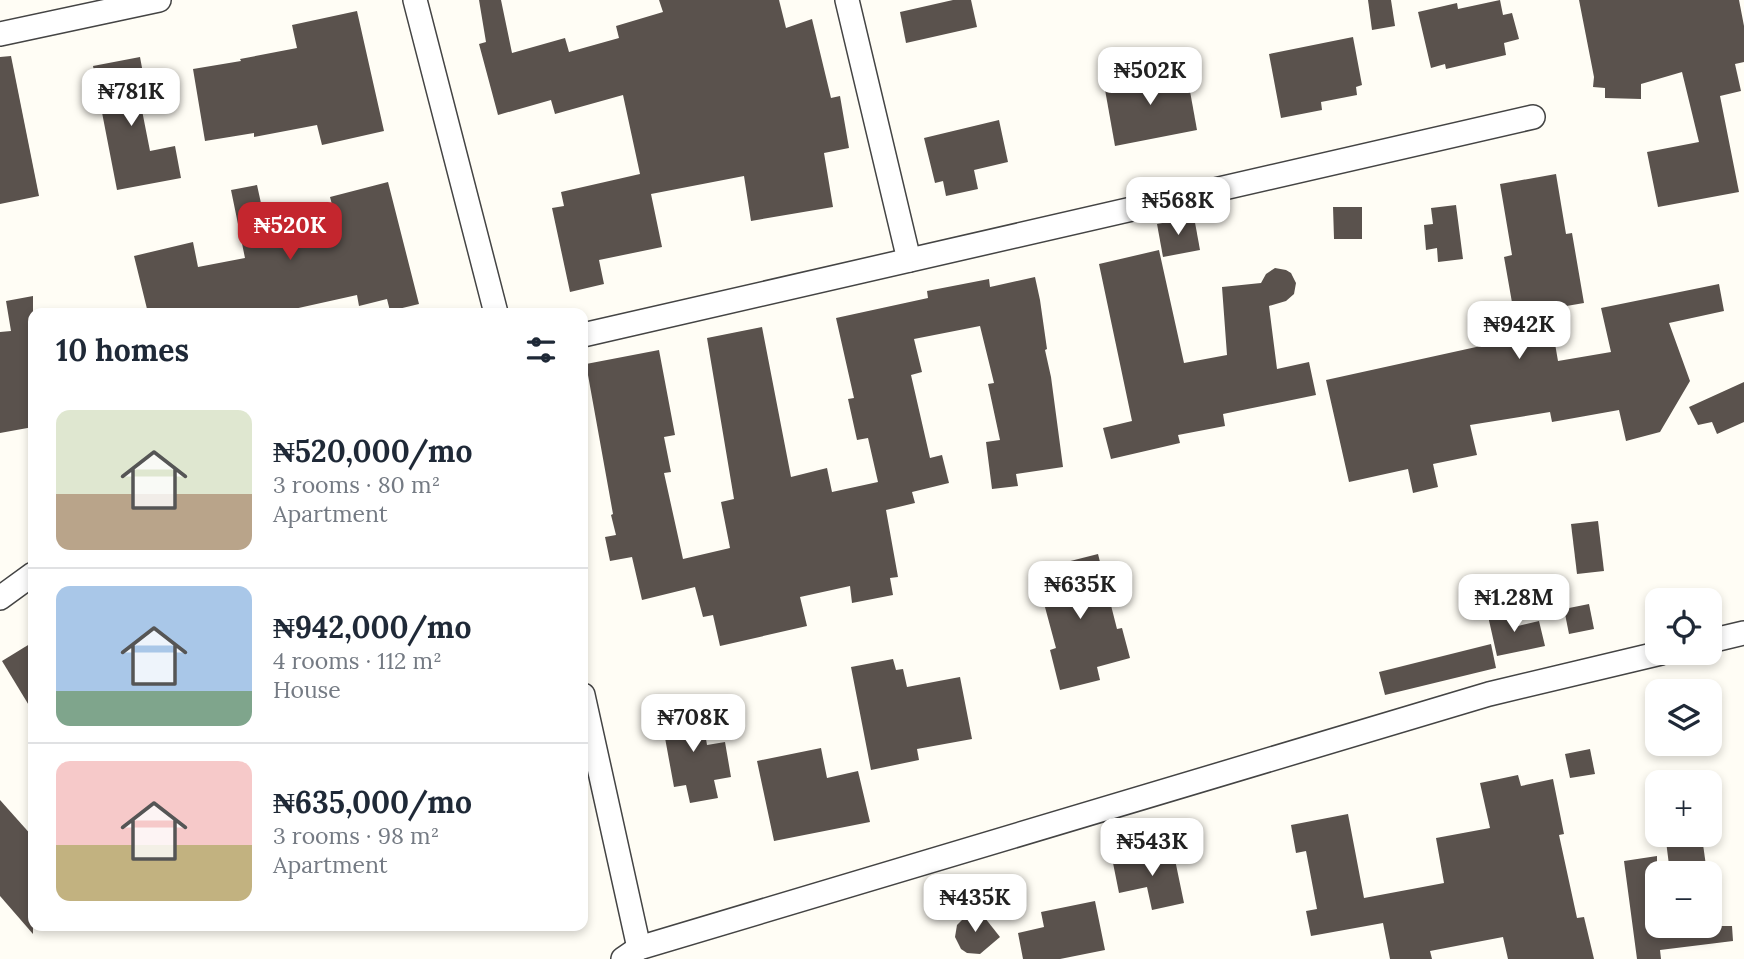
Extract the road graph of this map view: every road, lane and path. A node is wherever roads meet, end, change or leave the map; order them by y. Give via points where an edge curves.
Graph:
1 (159, 0) edge
2 (415, 0) edge
3 (847, 0) edge
4 (0, 34) edge
5 (1533, 117) dead end
6 (909, 260) junction
7 (495, 308) edge
8 (588, 334) edge
9 (28, 578) edge
10 (0, 598) edge
11 (1744, 633) edge
12 (1722, 638) edge
13 (1645, 657) edge
14 (588, 722) edge
15 (631, 954) edge

1 - 4 street
2 - 7 street
3 - 6 street
5 - 6 street
6 - 8 street
9 - 10 street
11 - 12 street
13 - 15 street via 1489,694
14 - 15 street

